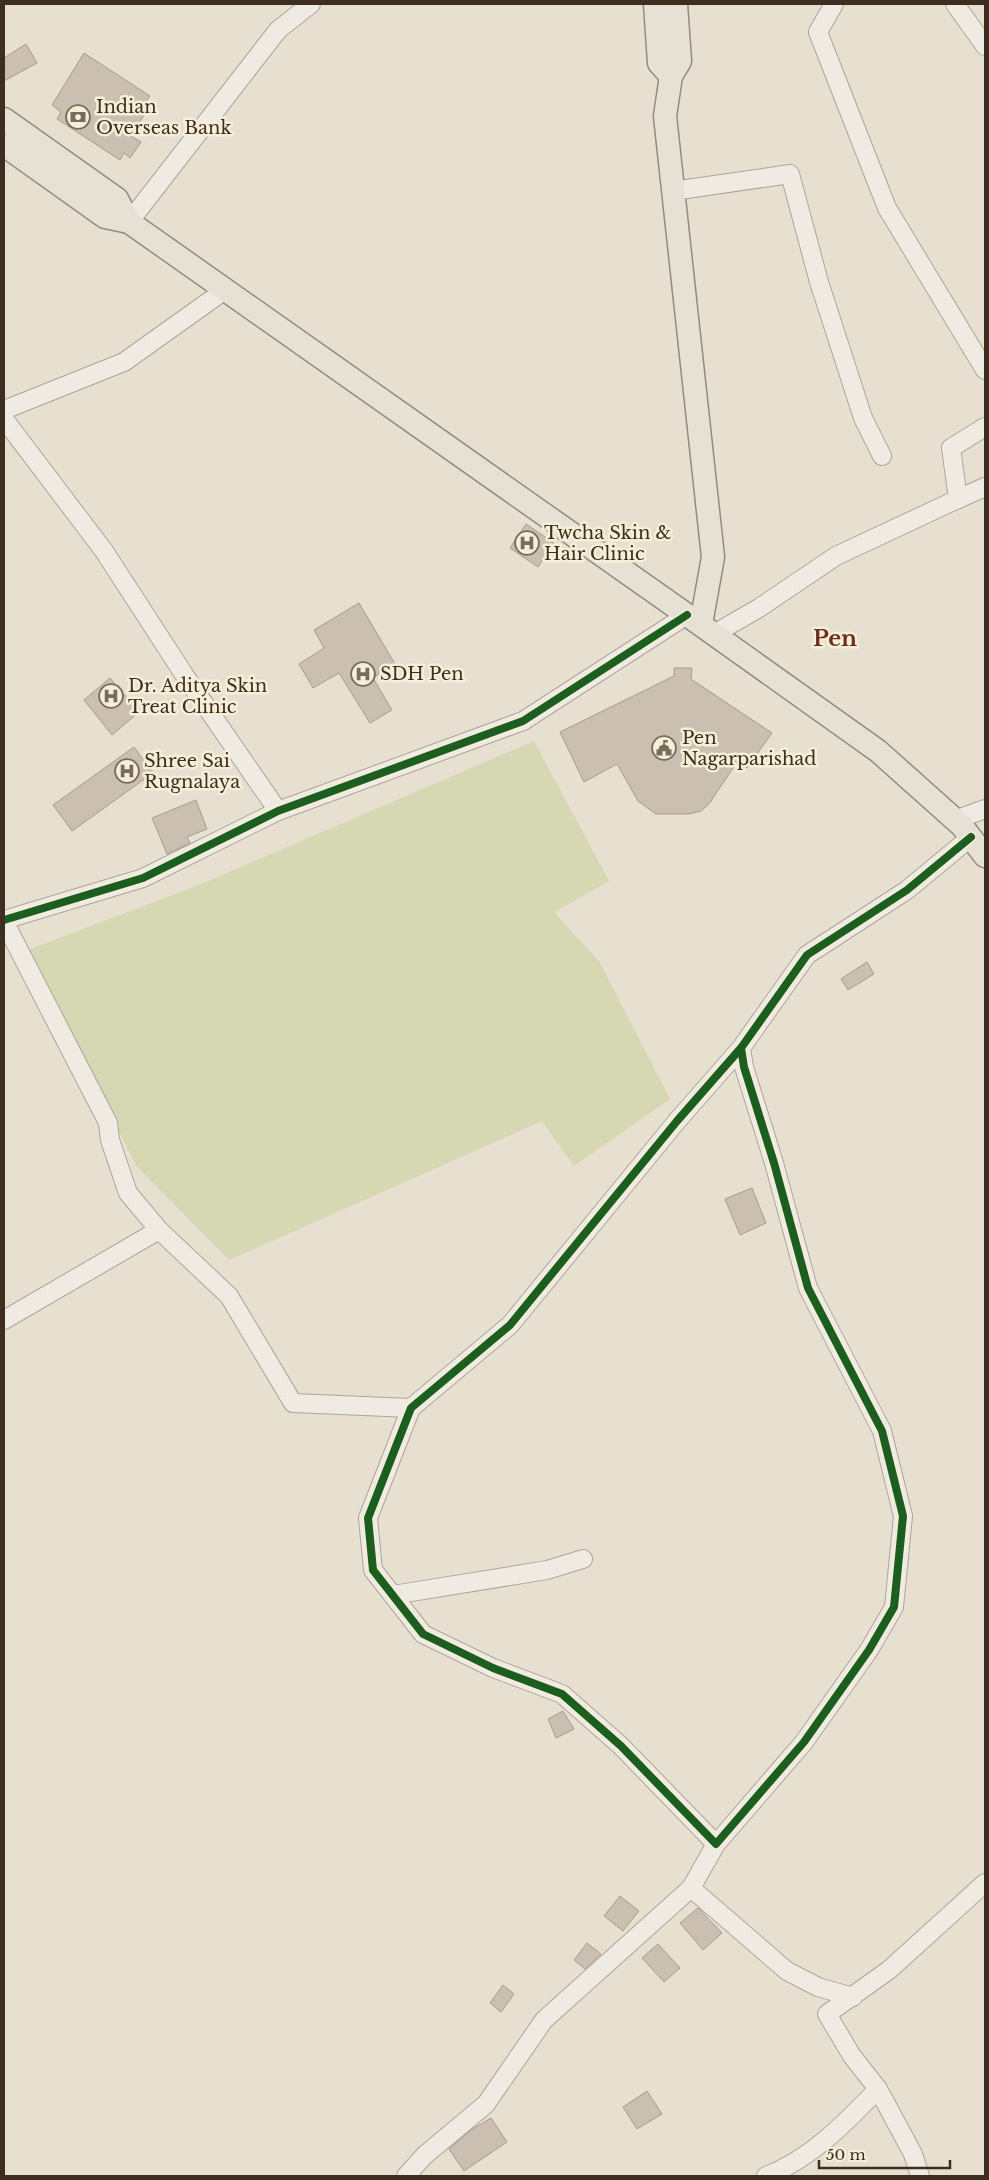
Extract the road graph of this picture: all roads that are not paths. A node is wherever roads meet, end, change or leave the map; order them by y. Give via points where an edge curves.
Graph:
1 (311, 4) edge
2 (655, 4) edge
3 (676, 4) edge
4 (834, 4) edge
5 (955, 4) edge
6 (985, 46) edge
7 (671, 76) junction
8 (4, 119) edge
9 (4, 145) edge
10 (673, 191) junction
11 (128, 222) junction
12 (225, 290) junction
13 (985, 370) edge
14 (4, 410) edge
15 (4, 419) edge
16 (985, 427) edge
17 (882, 456) dead end
18 (985, 487) edge
19 (958, 499) junction
20 (701, 624) junction
21 (985, 809) edge
22 (278, 811) junction
23 (955, 820) junction
24 (971, 837) junction
25 (985, 856) edge
26 (4, 921) edge
27 (741, 1048) junction
28 (158, 1230) junction
29 (4, 1320) edge
30 (410, 1408) junction
31 (583, 1559) dead end
32 (393, 1595) junction
33 (716, 1844) junction
34 (985, 1882) edge
35 (691, 1888) junction
36 (853, 1997) junction
37 (878, 2089) junction
38 (406, 2176) edge
39 (766, 2176) edge
40 (920, 2176) edge

1 - 11 street via 278,30
2 - 7 main road via 659,63
3 - 7 main road via 680,61
4 - 13 street via 818,32 887,208
5 - 6 street
7 - 10 main road via 665,116
8 - 11 main road via 117,200
9 - 11 main road via 105,217
10 - 17 street via 790,174 819,282 860,409
10 - 20 main road via 713,556
11 - 12 main road
12 - 14 street via 124,362
12 - 20 main road
15 - 22 street via 104,551
16 - 19 street via 951,448
18 - 19 street
19 - 20 street via 836,556 759,608
20 - 22 street via 523,721
20 - 23 main road via 878,752
21 - 23 street
22 - 26 street via 143,878
23 - 24 main road
24 - 25 main road
24 - 27 street via 907,890 807,956
26 - 28 street via 108,1124 110,1140 128,1193
27 - 30 street via 677,1120 510,1325
27 - 33 street via 808,1288 882,1431 903,1516 894,1607 869,1650 804,1742
28 - 29 street
28 - 30 street via 229,1296 293,1403
30 - 32 street via 368,1518 374,1570
31 - 32 street via 547,1570
32 - 33 street via 423,1634 493,1668 562,1694 622,1746
33 - 35 street
34 - 36 street via 913,1949
35 - 36 street via 787,1971 818,1987
35 - 38 street via 544,2020 486,2104 425,2155
36 - 37 street via 827,2014 852,2056
37 - 39 street via 841,2126 786,2169
37 - 40 street via 913,2154

